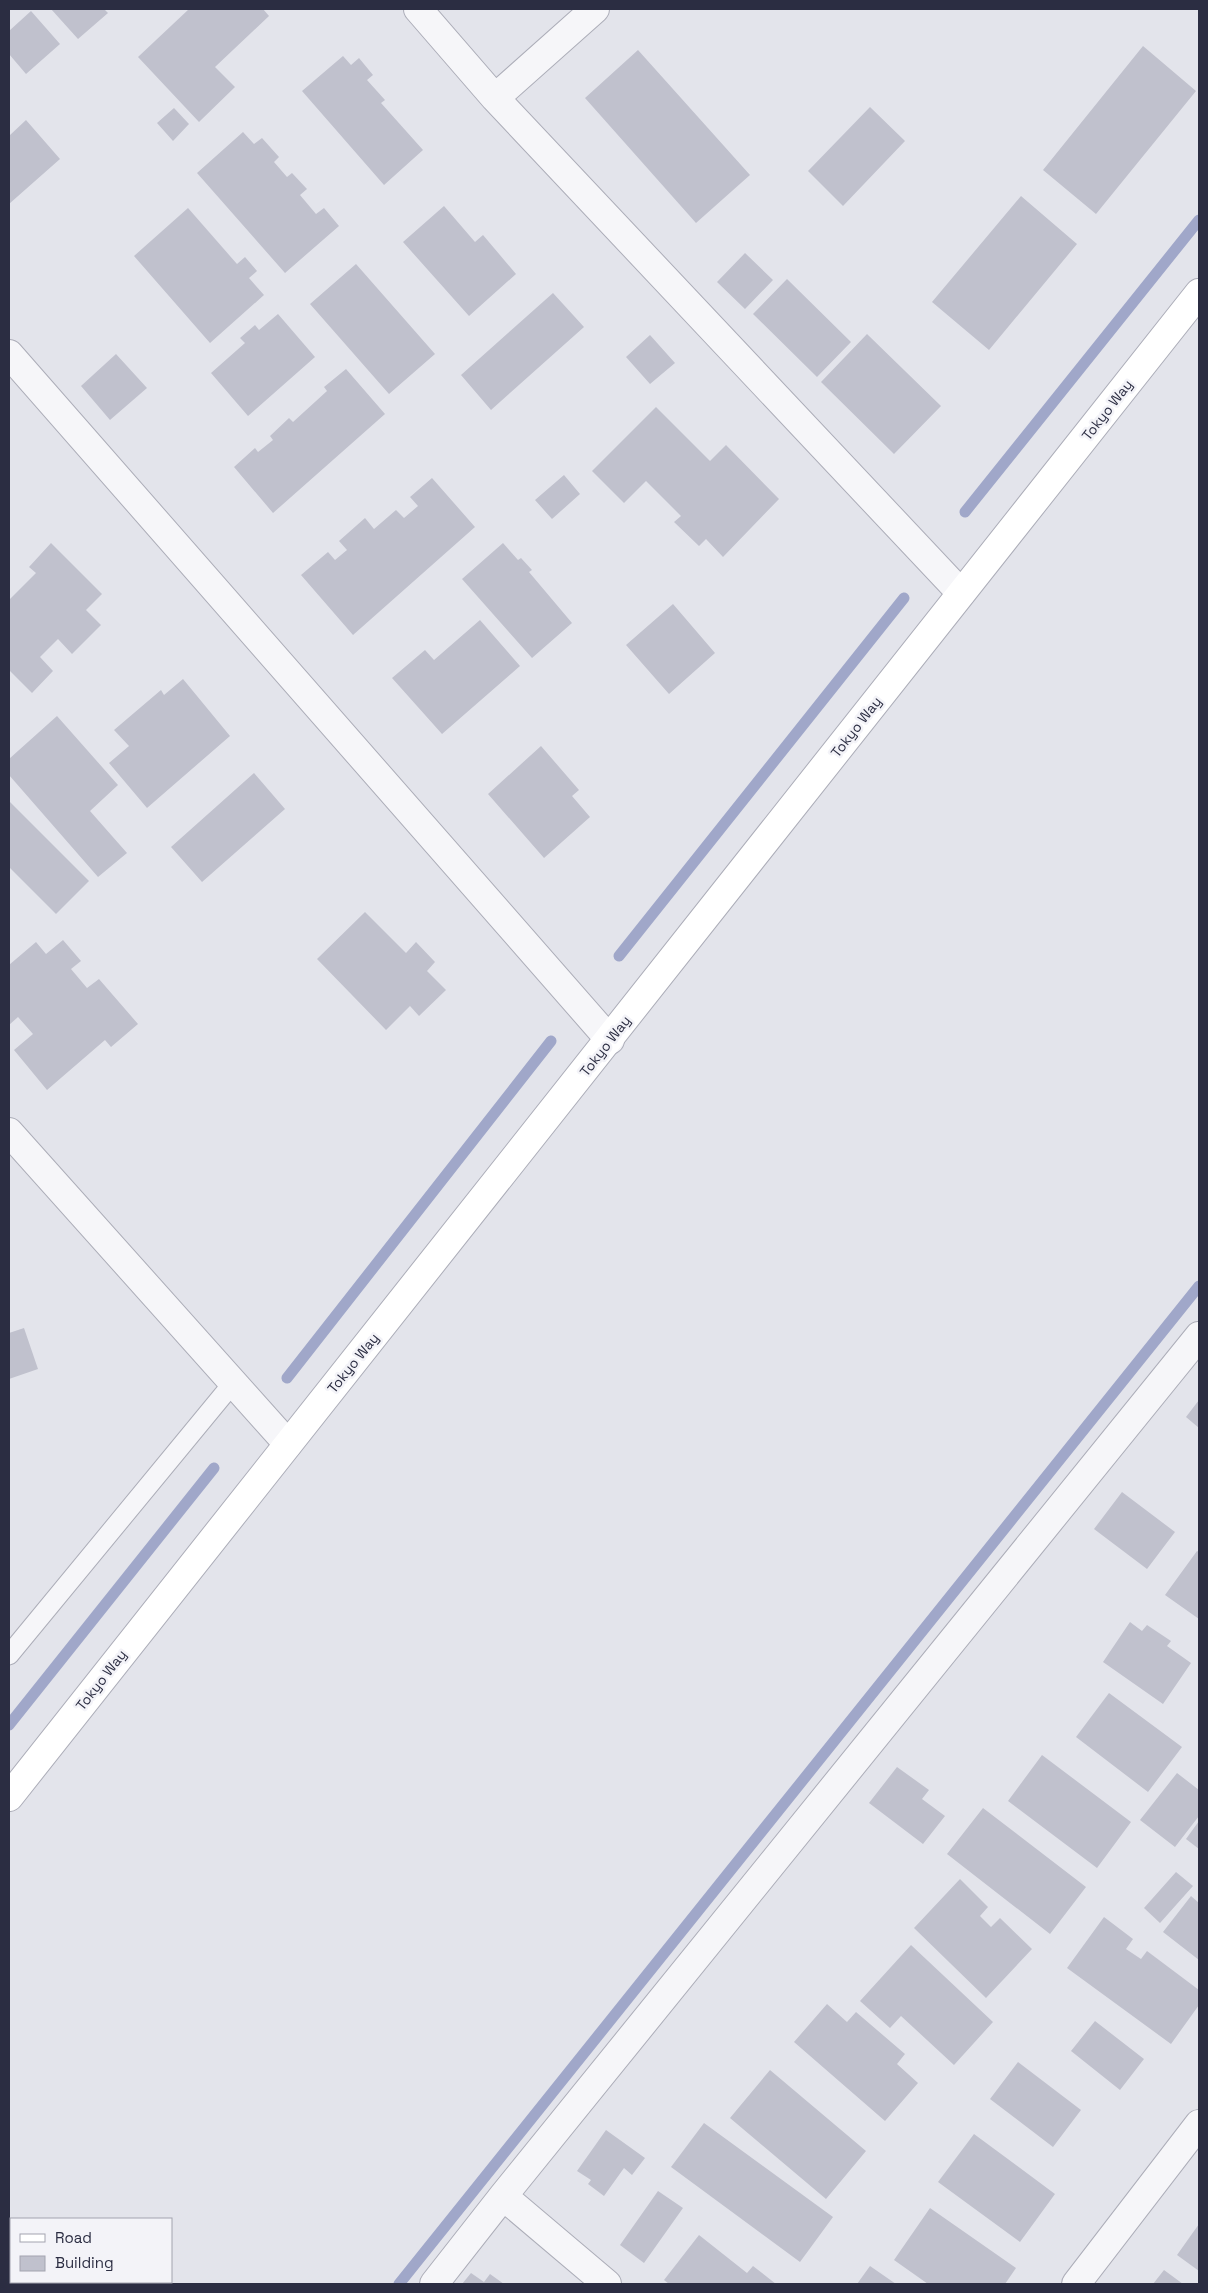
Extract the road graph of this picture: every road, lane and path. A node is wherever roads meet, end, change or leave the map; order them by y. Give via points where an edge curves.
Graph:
1 (418, 9) edge
2 (595, 9) edge
3 (495, 98) junction
4 (1199, 293) edge
5 (9, 354) edge
6 (961, 593) junction
7 (610, 1040) junction
8 (9, 1132) edge
9 (1199, 1336) edge
10 (233, 1382) junction
11 (288, 1444) junction
12 (9, 1656) edge
13 (9, 1797) edge
14 (1199, 2124) edge
15 (503, 2196) junction
16 (434, 2284) edge
17 (607, 2284) edge
18 (1076, 2284) edge

1 - 3 street
2 - 3 street
3 - 6 street
4 - 6 main road, Tokyo Way
5 - 7 street
6 - 7 main road, Tokyo Way
7 - 11 main road, Tokyo Way
8 - 10 street
9 - 15 street
10 - 11 street
10 - 12 lane
11 - 13 main road, Tokyo Way
14 - 18 street
15 - 16 street
15 - 17 street

